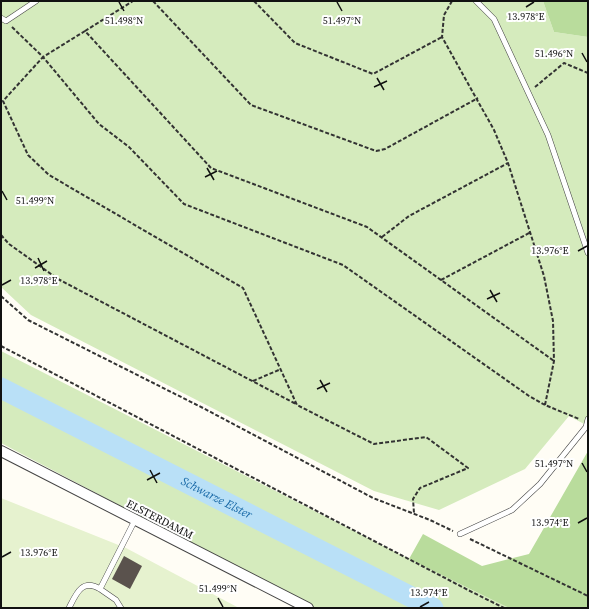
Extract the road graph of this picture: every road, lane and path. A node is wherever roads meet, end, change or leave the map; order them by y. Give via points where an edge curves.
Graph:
1 (36, 1) edge
2 (133, 1) edge
3 (153, 1) edge
4 (254, 1) edge
5 (452, 1) edge
6 (476, 1) edge
7 (3, 19) edge
8 (85, 31) junction
9 (442, 37) junction
10 (43, 57) junction
11 (588, 73) edge
12 (526, 91) junction
13 (478, 98) junction
14 (3, 101) junction
15 (1, 104) edge
16 (508, 163) junction
17 (531, 232) junction
18 (1, 235) edge
19 (382, 237) junction
20 (588, 253) edge
21 (441, 280) junction
22 (1, 296) edge
23 (1, 346) edge
24 (554, 361) junction
25 (281, 369) junction
26 (253, 381) junction
27 (545, 404) junction
28 (297, 405) junction
29 (586, 418) edge
30 (1, 451) edge
31 (414, 513) junction
32 (135, 520) junction
33 (460, 534) junction
34 (100, 589) junction
35 (588, 596) edge
36 (69, 608) edge
37 (121, 608) edge
38 (308, 608) edge
39 (504, 608) edge

1 - 7 lane
2 - 8 path
3 - 13 path via 251,105 376,151 385,149
4 - 9 path via 295,43 373,74
5 - 9 path via 444,15
6 - 12 lane via 494,19
7 - 10 path
8 - 10 path
8 - 19 path via 211,168 367,227
9 - 13 path
10 - 14 path
10 - 27 path via 99,124 129,147 184,204 343,265 529,396
11 - 12 path via 564,63
12 - 20 lane via 548,135
13 - 16 path
14 - 15 path
14 - 25 path via 28,155 49,176 243,288
16 - 17 path
16 - 19 path via 409,216
17 - 21 path
17 - 24 path via 544,276 553,321
18 - 26 path via 9,244 58,279
19 - 21 path
21 - 24 path
22 - 31 path via 28,320 203,408 373,498
23 - 39 path
24 - 27 path
25 - 26 path
25 - 28 path
26 - 28 path
27 - 29 path via 578,419
28 - 31 path via 374,444 426,437 468,468 420,488 412,499
29 - 33 lane via 586,427 540,484 512,510
30 - 32 street, ELSTERDAMM
31 - 33 path
32 - 34 lane
32 - 38 street, ELSTERDAMM
33 - 35 path
34 - 36 lane via 85,586 76,593
34 - 37 lane via 116,600

